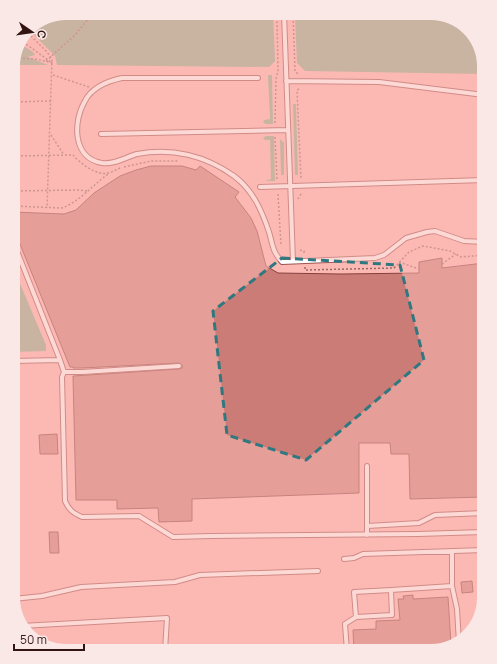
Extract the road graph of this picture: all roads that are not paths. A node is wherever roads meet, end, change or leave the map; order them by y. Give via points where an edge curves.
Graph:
1 (284, 20) edge
2 (258, 78) dead end
3 (286, 81) junction
4 (477, 94) edge
5 (288, 130) junction
6 (101, 134) dead end
7 (477, 180) edge
8 (290, 186) junction
9 (260, 187) dead end
10 (477, 242) edge
11 (20, 259) edge
12 (293, 261) junction
13 (60, 360) junction
14 (20, 361) edge
15 (179, 366) dead end
16 (64, 372) junction
17 (367, 466) dead end
18 (477, 513) edge
19 (368, 526) junction
20 (477, 532) edge
21 (368, 535) junction
22 (477, 550) edge
23 (452, 552) junction
24 (344, 559) dead end
25 (318, 571) dead end
26 (452, 586) junction
27 (391, 590) junction
28 (20, 598) edge
29 (356, 617) junction
30 (29, 626) edge
31 (459, 635) edge
32 (165, 644) edge
33 (346, 644) edge

1 - 3 lane
2 - 12 lane via 122,78 108,82 95,89 80,108 77,138 80,148 86,155 101,163 138,154 164,152 191,154 214,164 246,187 258,204 276,255 282,262
3 - 4 lane via 379,82
3 - 5 lane
5 - 6 lane
5 - 8 lane
7 - 8 lane
8 - 9 lane
8 - 12 lane
10 - 12 lane via 464,241 435,231 406,238 384,255 375,258
11 - 13 lane
13 - 14 lane
13 - 16 lane
15 - 16 lane
16 - 21 lane via 62,377 65,501 74,514 138,516 173,537
17 - 19 lane
18 - 19 lane via 435,515 419,523
19 - 21 lane
20 - 21 lane
22 - 23 lane
23 - 24 lane via 364,554
23 - 26 lane
25 - 28 lane via 200,575 175,582 81,587
26 - 27 lane
26 - 31 lane
27 - 29 lane via 392,615
27 - 29 lane via 354,592
29 - 33 lane via 345,624
30 - 32 lane via 167,618

